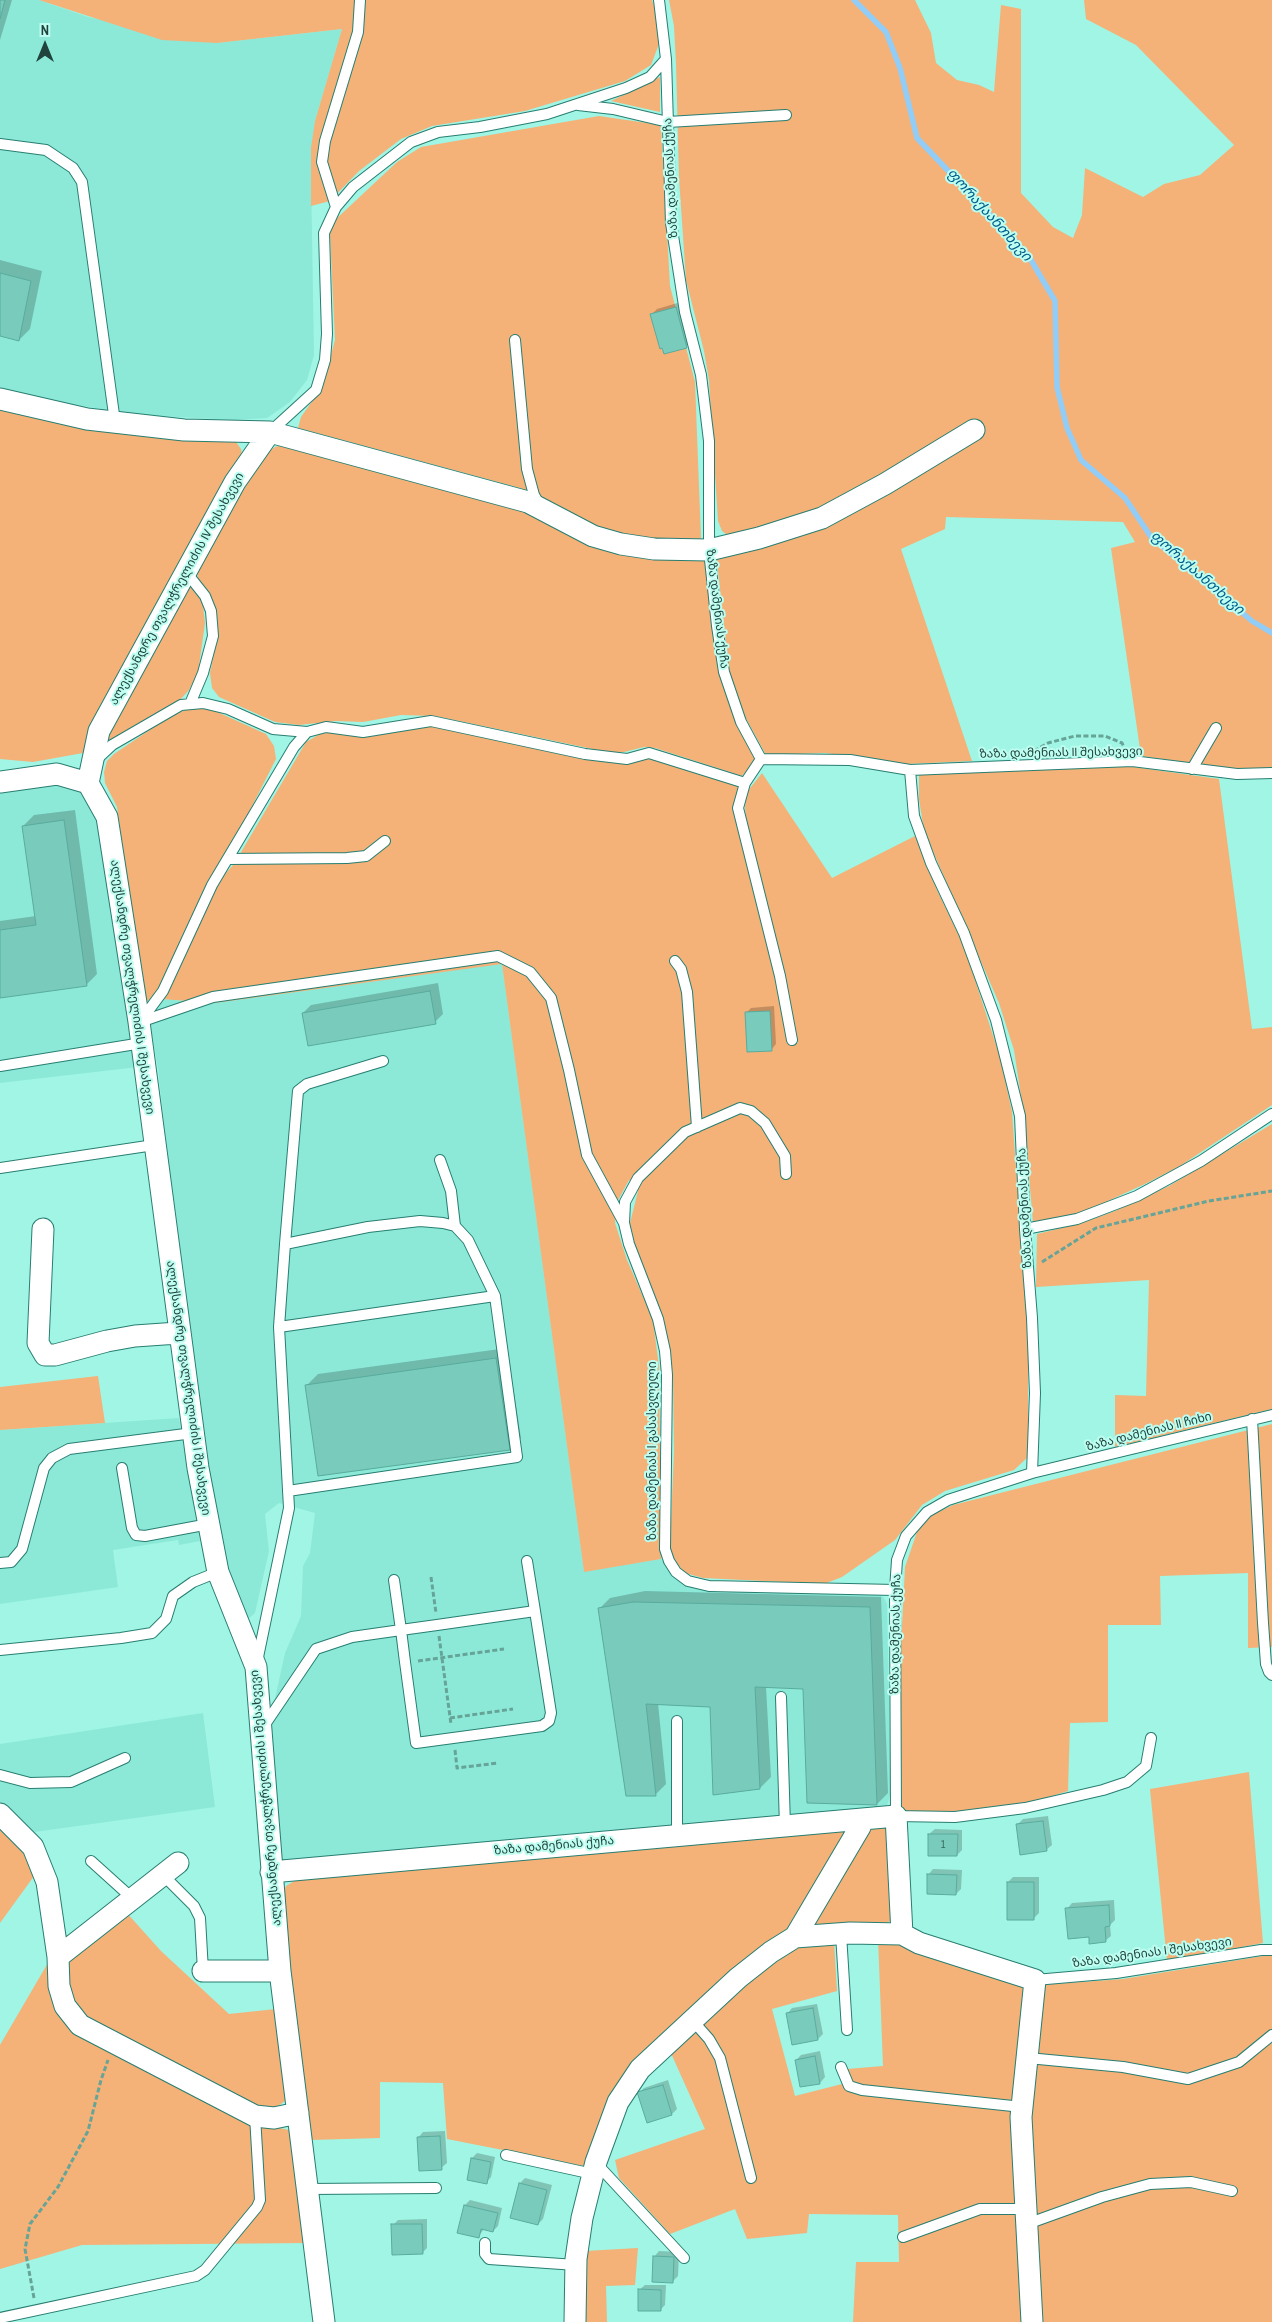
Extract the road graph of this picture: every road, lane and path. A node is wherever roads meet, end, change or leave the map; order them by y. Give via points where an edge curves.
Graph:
1 (360, 0) edge
2 (660, 0) edge
3 (666, 59) junction
4 (575, 105) junction
5 (786, 115) dead end
6 (668, 122) junction
7 (0, 144) edge
8 (336, 208) junction
9 (516, 340) dead end
10 (0, 399) edge
11 (115, 422) junction
12 (974, 430) dead end
13 (270, 432) junction
14 (543, 510) junction
15 (709, 550) junction
16 (186, 572) junction
17 (190, 704) junction
18 (1216, 728) dead end
19 (307, 732) junction
20 (762, 759) junction
21 (1132, 761) junction
22 (94, 763) junction
23 (1010, 765) junction
24 (1192, 769) junction
25 (910, 770) junction
26 (1272, 774) edge
27 (0, 782) edge
28 (88, 783) junction
29 (745, 783) junction
30 (386, 841) dead end
31 (228, 859) junction
32 (675, 961) dead end
33 (139, 1022) junction
34 (792, 1040) dead end
35 (142, 1043) junction
36 (382, 1061) dead end
37 (0, 1066) edge
38 (1272, 1114) edge
39 (697, 1127) junction
40 (154, 1145) junction
41 (440, 1160) dead end
42 (0, 1168) edge
43 (786, 1174) dead end
44 (1272, 1192) edge
45 (624, 1223) junction
46 (455, 1226) junction
47 (43, 1229) dead end
48 (1025, 1229) junction
49 (285, 1244) junction
50 (1028, 1270) junction
51 (495, 1296) junction
52 (279, 1327) junction
53 (178, 1333) junction
54 (1272, 1415) edge
55 (1252, 1419) junction
56 (193, 1433) junction
57 (122, 1468) dead end
58 (1032, 1473) junction
59 (288, 1491) junction
60 (209, 1524) junction
61 (527, 1561) dead end
62 (0, 1563) edge
63 (218, 1572) junction
64 (431, 1577) dead end
65 (394, 1580) dead end
66 (895, 1590) junction
67 (535, 1611) junction
68 (437, 1625) junction
69 (401, 1630) junction
70 (504, 1649) dead end
71 (0, 1650) edge
72 (442, 1657) junction
73 (406, 1662) junction
74 (256, 1667) junction
75 (1272, 1675) edge
76 (782, 1697) dead end
77 (512, 1709) dead end
78 (450, 1718) junction
79 (677, 1721) dead end
80 (261, 1731) junction
81 (453, 1738) junction
82 (1151, 1738) dead end
83 (126, 1758) dead end
84 (498, 1763) dead end
85 (0, 1775) edge
86 (0, 1814) edge
87 (896, 1816) junction
88 (862, 1819) junction
89 (785, 1826) junction
90 (677, 1835) junction
91 (91, 1861) dead end
92 (170, 1869) joint
93 (271, 1872) junction
94 (132, 1898) junction
95 (841, 1934) junction
96 (902, 1934) junction
97 (795, 1937) junction
98 (1272, 1950) edge
99 (58, 1956) junction
100 (203, 1971) joint
101 (280, 1971) junction
102 (1035, 1980) junction
103 (693, 2021) junction
104 (847, 2030) dead end
105 (1272, 2035) edge
106 (115, 2044) junction
107 (1028, 2058) junction
108 (841, 2067) dead end
109 (1022, 2106) junction
110 (298, 2112) junction
111 (255, 2116) junction
112 (506, 2154) dead end
113 (594, 2168) junction
114 (751, 2178) dead end
115 (436, 2188) dead end
116 (308, 2189) junction
117 (1232, 2191) dead end
118 (1027, 2216) junction
119 (903, 2237) dead end
120 (485, 2243) dead end
121 (684, 2258) dead end
122 (576, 2265) junction
123 (37, 2310) junction
124 (0, 2318) edge
125 (324, 2322) edge
126 (574, 2322) edge
127 (1032, 2322) edge

1 - 8 lane via 358,32 325,141 322,162
2 - 3 lane, ზაზა დამენიას ქუჩა
3 - 4 lane via 650,77
3 - 6 lane, ზაზა დამენიას ქუჩა
4 - 6 lane via 613,109
4 - 8 lane via 547,114 438,132 411,142 353,187
5 - 6 lane
6 - 15 lane, ზაზა დამენიას ქუჩა via 671,223 685,312 701,376 709,441
7 - 11 lane via 46,150 73,168 82,182
8 - 13 lane via 324,233 327,334 316,390
9 - 14 lane via 527,468 534,495
10 - 11 street via 87,419
11 - 13 street via 184,430
12 - 15 street via 822,518
13 - 14 street via 528,502
13 - 16 street, ალექსანდრე თვალჭრელიძის IV შესახვევი via 235,482
14 - 15 street via 593,536 621,544 654,549
15 - 20 lane, ზაზა დამენიას ქუჩა via 724,672 742,722
16 - 17 lane via 205,596 211,611 212,636 203,674
16 - 22 street, ალექსანდრე თვალჭრელიძის IV შესახვევი via 99,731
17 - 19 lane via 203,703 228,709 274,729
17 - 22 lane via 181,705 112,745
18 - 24 lane
19 - 29 lane via 326,727 363,732 431,721 585,754 626,759 650,753
19 - 31 lane via 294,747
20 - 25 lane via 850,760
20 - 29 lane
21 - 23 lane, ზაზა დამენიას II შესახვევი
21 - 23 path via 1122,743 1105,736 1075,736 1048,743
21 - 24 lane, ზაზა დამენიას II შესახვევი
22 - 28 street, ალექსანდრე თვალჭრელიძის IV შესახვევი
23 - 25 lane, ზაზა დამენიას II შესახვევი
24 - 26 lane, ზაზა დამენიას II შესახვევი
25 - 48 lane, ზაზა დამენიას ქუჩა via 914,816 931,863 964,933 996,1020 1020,1116
27 - 28 street via 57,774
28 - 33 street, ალექსანდრე თვალჭრელიძის I შესახვევი via 108,817
29 - 34 lane via 738,808 780,976
30 - 31 lane via 366,856
31 - 33 lane via 212,885 163,991
32 - 39 lane via 681,969 687,992
33 - 35 street, ალექსანდრე თვალჭრელიძის I შესახვევი
33 - 45 lane via 212,997 498,956 530,972 551,998 587,1155
35 - 37 lane
35 - 40 street, ალექსანდრე თვალჭრელიძის I შესახვევი
36 - 49 lane via 307,1084 298,1091
38 - 48 lane via 1201,1161 1137,1196 1077,1219
39 - 43 lane, ზაზა დამენიას I გასასვლელი via 740,1108 751,1111 765,1123 785,1156
39 - 45 lane, ზაზა დამენიას I გასასვლელი via 685,1132 638,1178 625,1202
40 - 42 lane
40 - 53 street, ალექსანდრე თვალჭრელიძის I შესახვევი
41 - 46 lane via 451,1191
44 - 50 path via 1209,1201 1096,1228
45 - 66 lane, ზაზა დამენიას I გასასვლელი via 658,1319 664,1351 667,1375 666,1549 676,1572 688,1581 709,1586
46 - 49 lane via 420,1221 351,1230
46 - 51 lane via 468,1240
47 - 53 street via 38,1343 44,1355 135,1336
48 - 50 lane, ზაზა დამენიას ქუჩა
49 - 52 lane
50 - 58 lane, ზაზა დამენიას ქუჩა via 1035,1393
51 - 52 lane
51 - 59 lane via 518,1457
52 - 59 lane
53 - 56 street, ალექსანდრე თვალჭრელიძის I შესახვევი
54 - 55 lane, ზაზა დამენიას II ჩიხი
55 - 58 lane, ზაზა დამენიას II ჩიხი
55 - 75 lane via 1266,1664
56 - 60 street, ალექსანდრე თვალჭრელიძის I შესახვევი
56 - 62 lane via 69,1448 52,1458 44,1468 22,1549 11,1562
57 - 60 lane via 136,1535
58 - 66 lane, ზაზა დამენიას ქუჩა via 948,1500 927,1512 906,1536 897,1560
59 - 74 lane via 289,1508
60 - 63 street, ალექსანდრე თვალჭრელიძის I შესახვევი
61 - 67 lane
63 - 71 lane via 193,1582 173,1596 166,1619 152,1633
63 - 74 street, ალექსანდრე თვალჭრელიძის I შესახვევი
64 - 68 path
65 - 69 lane
66 - 87 lane, ზაზა დამენიას ქუჩა
67 - 68 lane
67 - 81 lane via 551,1713 548,1721 542,1726
68 - 69 lane
68 - 72 path
69 - 73 lane
69 - 80 lane via 352,1637 316,1649
70 - 72 path
72 - 73 path
72 - 78 path
73 - 81 lane via 416,1744
74 - 80 street, ალექსანდრე თვალჭრელიძის I შესახვევი
76 - 89 lane
77 - 78 path
78 - 81 path
79 - 90 lane
80 - 93 street, ალექსანდრე თვალჭრელიძის I შესახვევი
81 - 84 path via 457,1768
82 - 87 lane via 1146,1766 1127,1782 1103,1790 1025,1808 955,1817
83 - 85 lane via 71,1782 30,1783
86 - 99 street via 33,1847 47,1882
87 - 88 street, ზაზა დამენიას ქუჩა
87 - 96 street
88 - 89 street, ზაზა დამენიას ქუჩა
88 - 97 street via 860,1828
89 - 90 street, ზაზა დამენიას ქუჩა
90 - 93 street, ზაზა დამენიას ქუჩა
91 - 94 lane
92 - 94 street
92 - 100 lane via 200,1918
93 - 101 street, ალექსანდრე თვალჭრელიძის I შესახვევი
94 - 99 street
95 - 96 street
95 - 97 street
95 - 104 lane
96 - 102 street via 919,1943
97 - 103 street via 738,1978
98 - 102 lane, ზაზა დამენიას I შესახვევი via 1116,1973
99 - 106 street via 59,1986 65,2006 80,2025
100 - 101 street
101 - 110 street, ალექსანდრე თვალჭრელიძის I შესახვევი
102 - 107 street
103 - 113 street via 640,2069 618,2102
103 - 114 lane via 720,2058
105 - 107 lane via 1239,2062 1188,2079 1123,2067
106 - 111 street
106 - 123 path via 101,2080 88,2131 58,2187 30,2224 25,2249
107 - 109 street
108 - 109 lane via 849,2086 862,2090
109 - 118 street
110 - 111 street via 274,2118
110 - 116 street, ალექსანდრე თვალჭრელიძის I შესახვევი
111 - 123 lane via 260,2200 205,2270 196,2276
112 - 113 lane
113 - 121 lane
113 - 122 street via 582,2218
115 - 116 lane
116 - 125 street, ალექსანდრე თვალჭრელიძის I შესახვევი
117 - 118 lane via 1192,2182 1150,2184
118 - 119 lane via 980,2209
118 - 127 street
120 - 122 lane via 485,2254 489,2259
122 - 126 street
123 - 124 lane

